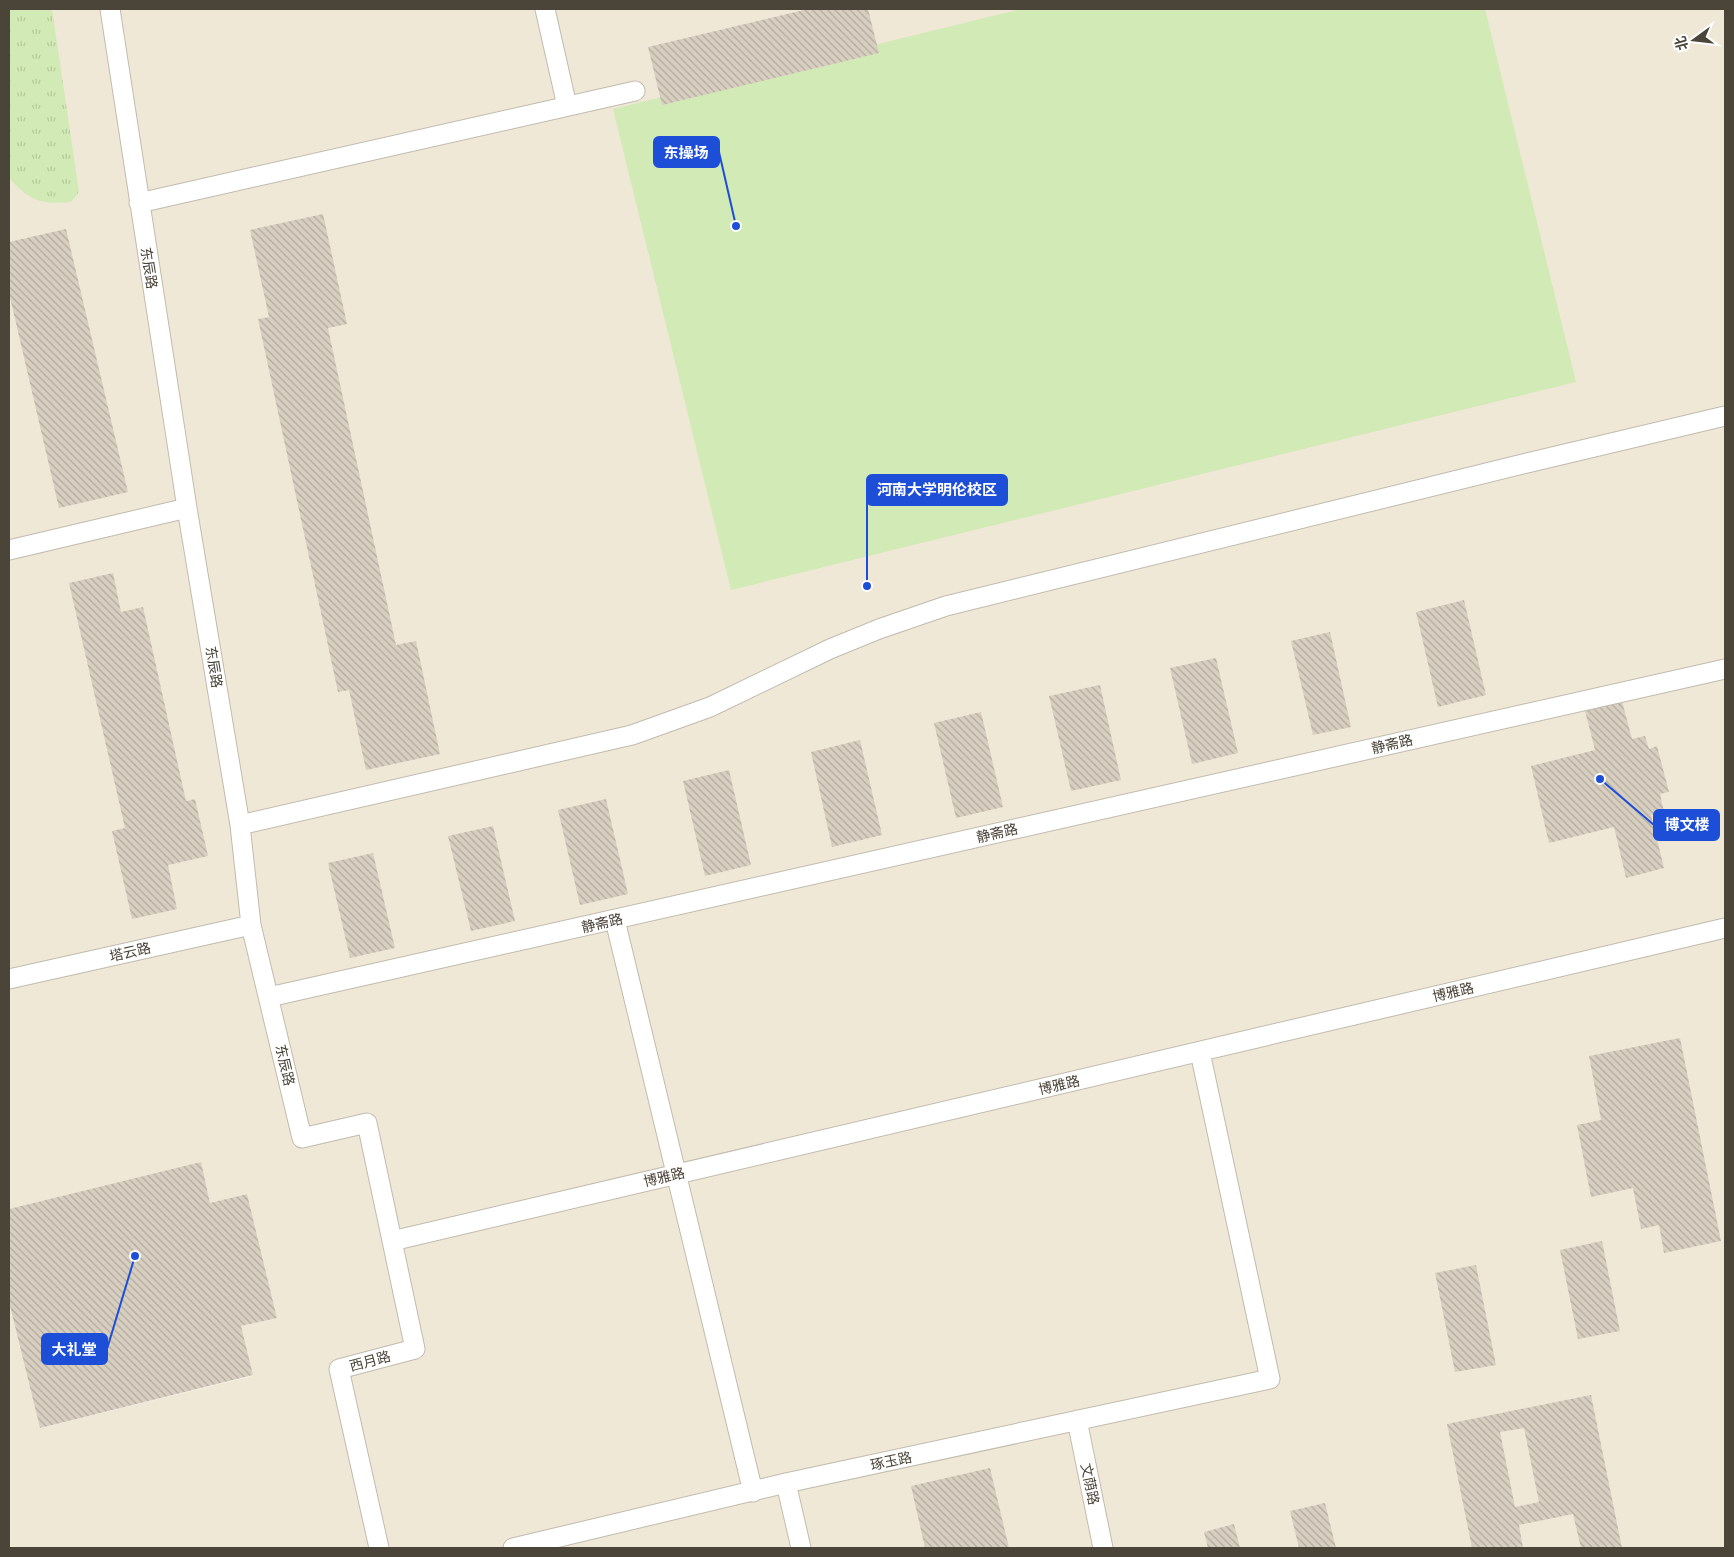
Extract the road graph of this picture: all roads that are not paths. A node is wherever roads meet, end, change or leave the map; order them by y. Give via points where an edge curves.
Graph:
1 (110, 9) edge
2 (545, 9) edge
3 (635, 92) dead end
4 (567, 106) junction
5 (138, 203) junction
6 (1725, 416) edge
7 (187, 508) junction
8 (9, 550) edge
9 (1725, 669) edge
10 (240, 825) junction
11 (615, 920) junction
12 (251, 925) junction
13 (1725, 928) edge
14 (9, 979) edge
15 (270, 997) junction
16 (1200, 1052) junction
17 (676, 1174) junction
18 (392, 1241) junction
19 (1077, 1420) junction
20 (786, 1483) junction
21 (753, 1492) junction
22 (379, 1548) edge
23 (513, 1548) edge
24 (800, 1548) edge
25 (1103, 1548) edge

1 - 5 lane, 东辰路
2 - 4 lane
3 - 4 lane
4 - 5 lane
5 - 7 lane, 东辰路
6 - 10 lane via 946,606 862,636 710,707 632,735
7 - 8 lane
7 - 10 lane, 东辰路
9 - 11 lane, 静斋路
10 - 12 lane, 东辰路
11 - 15 lane, 静斋路
11 - 17 lane
12 - 14 lane, 塔云路
12 - 15 lane, 东辰路
13 - 16 lane, 博雅路
15 - 18 lane, 东辰路 via 302,1138 367,1123
16 - 17 lane, 博雅路
16 - 19 lane, 琢玉路 via 1270,1379
17 - 18 lane, 博雅路
17 - 21 lane
18 - 22 lane, 西月路 via 415,1349 338,1369
19 - 20 lane, 琢玉路
19 - 25 lane, 文荫路
20 - 21 lane, 琢玉路
20 - 24 lane
21 - 23 lane, 琢玉路

